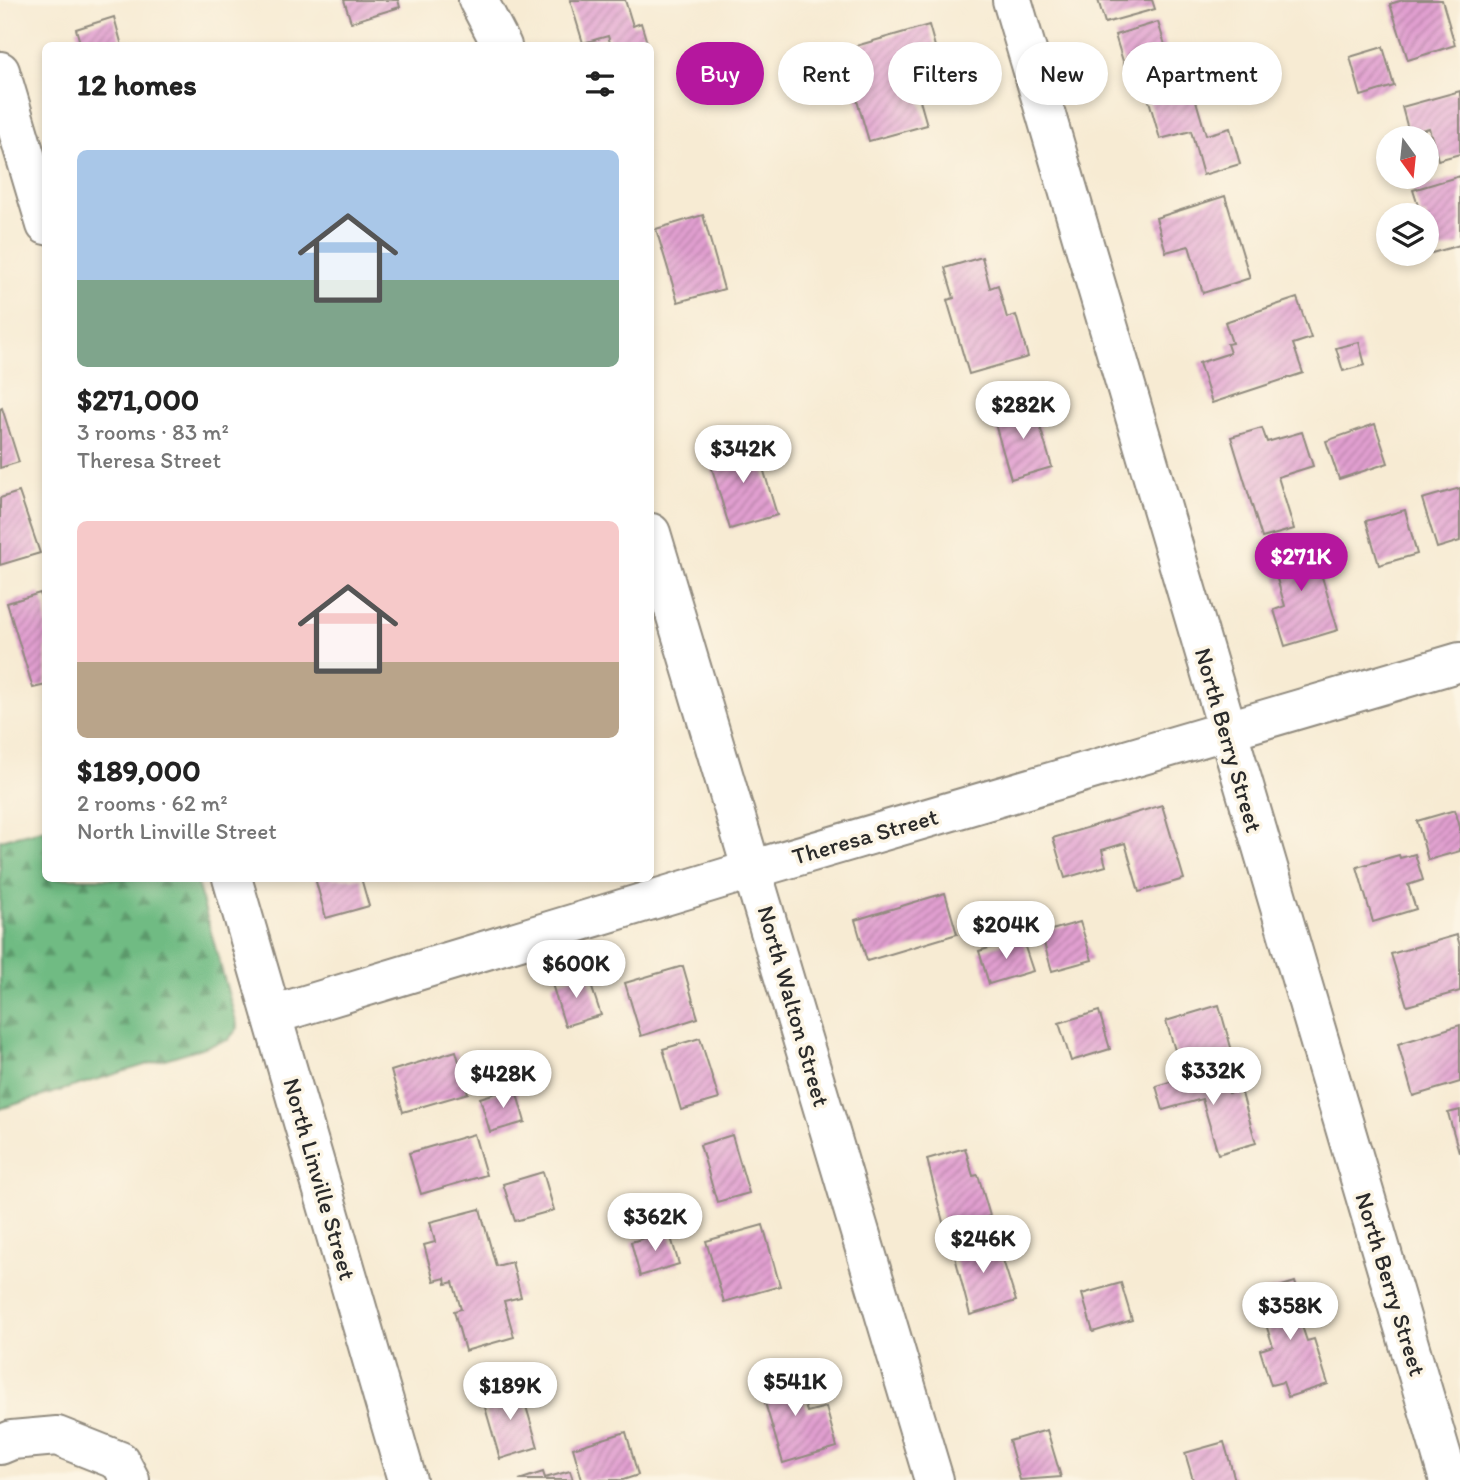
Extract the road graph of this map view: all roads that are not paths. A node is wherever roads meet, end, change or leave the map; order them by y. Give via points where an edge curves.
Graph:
1 (478, 0) edge
2 (1012, 0) edge
3 (500, 42) edge
4 (0, 72) edge
5 (42, 212) edge
6 (654, 543) edge
7 (1460, 662) edge
8 (1226, 730) junction
9 (754, 869) junction
10 (233, 882) edge
11 (272, 1015) junction
12 (0, 1445) edge
13 (130, 1480) edge
14 (407, 1480) edge
15 (934, 1480) edge
16 (1449, 1480) edge

1 - 3 street
2 - 8 street, North Berry Street
4 - 5 street
6 - 9 street, North Walton Street
7 - 8 street, Theresa Street
8 - 9 street, Theresa Street
8 - 16 street, North Berry Street
9 - 11 street, Theresa Street
9 - 15 street, North Walton Street
10 - 11 street, North Linville Street
11 - 14 street, North Linville Street
12 - 13 street via 57,1436 120,1461

